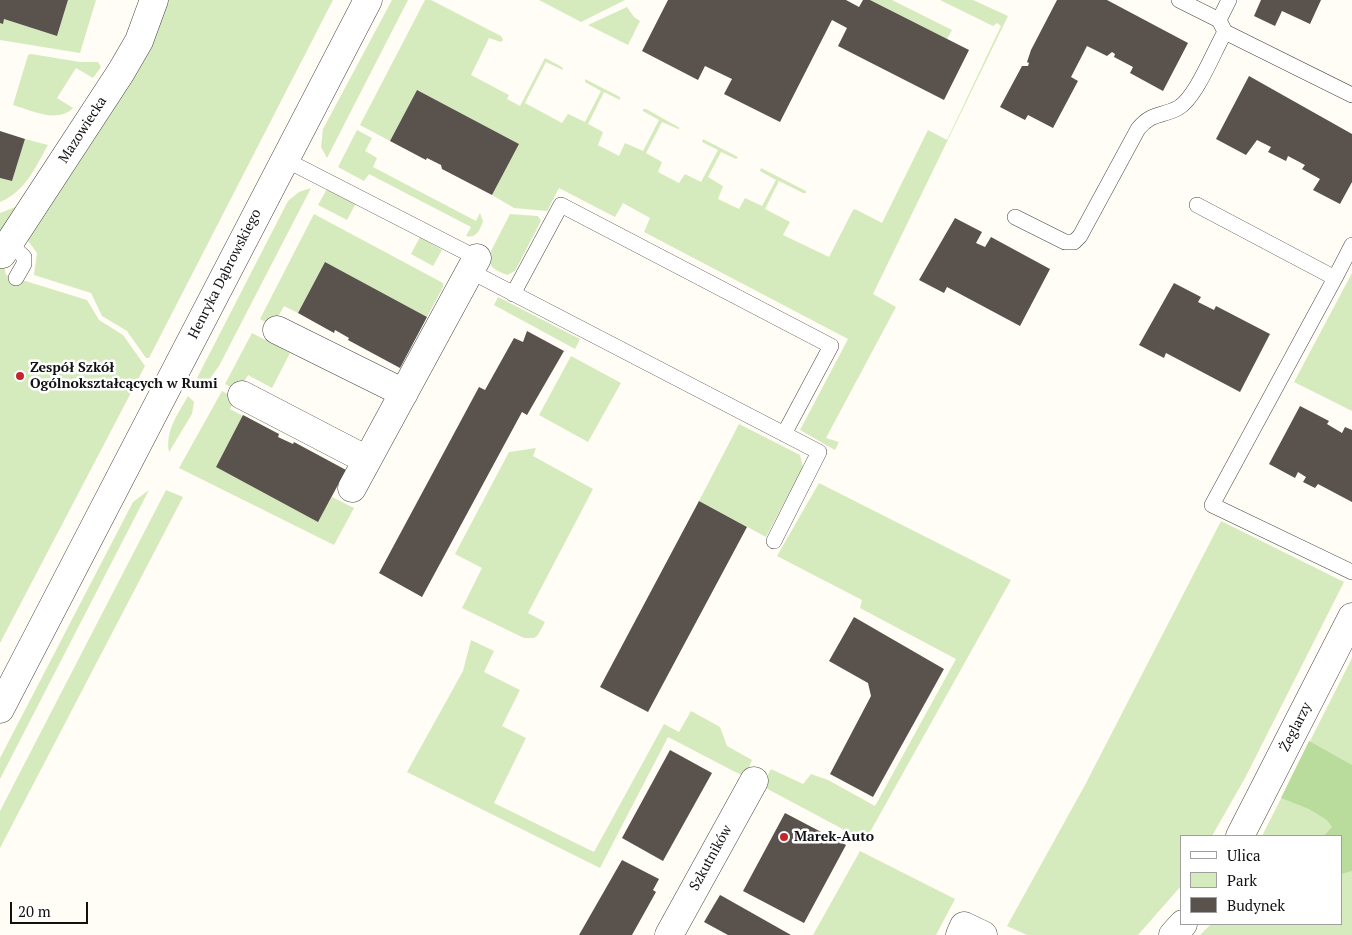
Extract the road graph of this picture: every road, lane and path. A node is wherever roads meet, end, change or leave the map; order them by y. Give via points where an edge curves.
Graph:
1 (154, 0) edge
2 (368, 0) edge
3 (1179, 0) edge
4 (1229, 0) edge
5 (1222, 26) junction
6 (1352, 94) edge
7 (284, 159) junction
8 (1197, 205) dead end
9 (1015, 217) dead end
10 (1352, 245) edge
11 (4, 248) edge
12 (473, 265) junction
13 (16, 278) dead end
14 (1334, 278) junction
15 (513, 294) junction
16 (278, 330) dead end
17 (404, 393) junction
18 (242, 395) dead end
19 (784, 434) junction
20 (367, 460) junction
21 (352, 488) dead end
22 (774, 541) dead end
23 (1352, 572) edge
24 (1352, 617) edge
25 (0, 709) edge
26 (754, 781) dead end
27 (1241, 835) edge
28 (1182, 925) edge
29 (669, 935) edge
30 (960, 935) edge
31 (983, 935) edge
32 (1173, 935) edge

1 - 11 street, Mazowiecka via 139,41 121,72
2 - 7 street, Henryka Dąbrowskiego
3 - 5 lane
4 - 5 lane
5 - 6 lane
5 - 9 lane via 1185,102 1147,118 1138,128 1074,242 1066,242
7 - 12 lane
7 - 25 street, Henryka Dąbrowskiego
8 - 14 lane
10 - 14 lane
11 - 13 lane via 24,257
12 - 15 lane
12 - 17 street
14 - 23 lane via 1212,505
15 - 19 lane
15 - 19 lane via 561,205 831,346
16 - 17 street
17 - 20 street
18 - 20 street
19 - 22 lane via 820,452
20 - 21 street
24 - 27 street, Żeglarzy
26 - 29 street, Szkutników
28 - 32 street
30 - 31 street via 964,926

